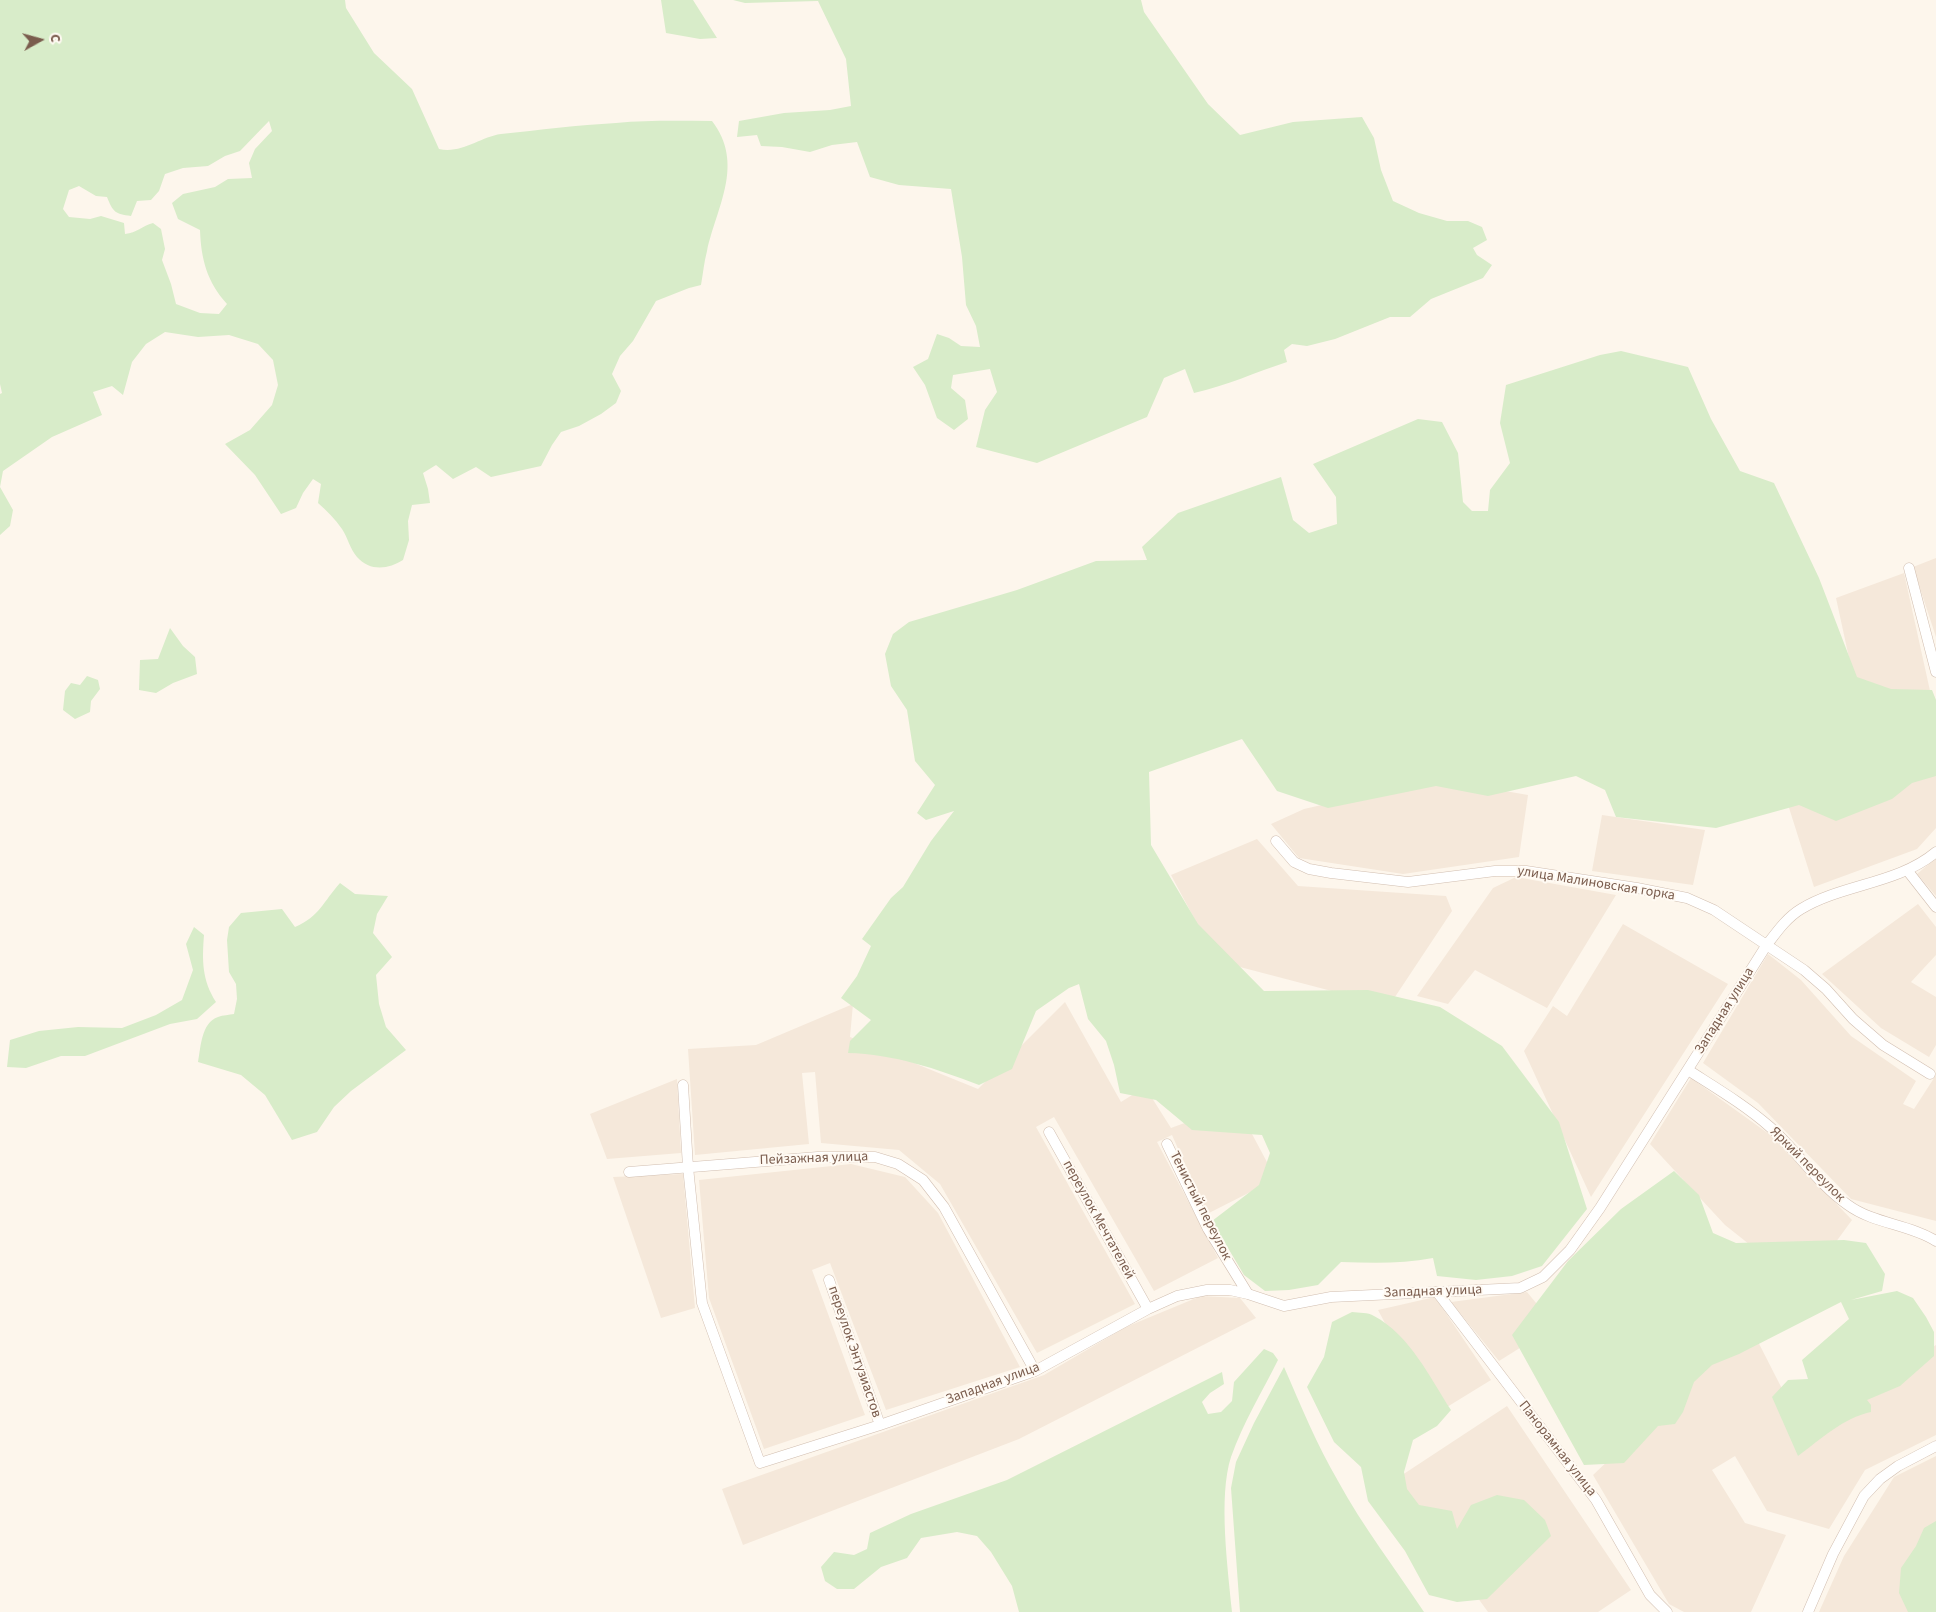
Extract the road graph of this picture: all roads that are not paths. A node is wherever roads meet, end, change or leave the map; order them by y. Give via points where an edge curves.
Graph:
1 (1909, 568) dead end
2 (1936, 672) edge
3 (1276, 841) dead end
4 (1936, 852) edge
5 (1907, 870) junction
6 (1936, 906) edge
7 (1766, 946) junction
8 (1688, 1070) junction
9 (1930, 1074) dead end
10 (683, 1085) dead end
11 (1049, 1132) dead end
12 (1168, 1144) dead end
13 (688, 1167) junction
14 (629, 1172) dead end
15 (1936, 1241) edge
16 (829, 1280) dead end
17 (1437, 1292) junction
18 (1248, 1294) junction
19 (1148, 1309) junction
20 (1035, 1371) junction
21 (880, 1424) junction
22 (1936, 1446) edge
23 (1667, 1612) edge
24 (1808, 1612) edge

1 - 2 street
3 - 7 street, улица Малиновская горка via 1300,866 1340,874 1408,882 1495,871 1526,871 1687,898 1714,910
4 - 5 street, Западная улица
5 - 6 street
5 - 7 street, Западная улица via 1800,909
7 - 8 street, Западная улица
7 - 9 street, улица Малиновская горка via 1816,980 1883,1044
8 - 15 street, Яркий переулок via 1770,1128 1850,1207
8 - 17 street, Западная улица via 1600,1208 1570,1250 1543,1277 1520,1288
10 - 13 street
11 - 19 street, переулок Мечтателей
12 - 18 street, Тенистый переулок via 1208,1229
13 - 14 street, Пейзажная улица
13 - 20 street, Пейзажная улица via 818,1157 875,1157 898,1164 923,1180 944,1206
13 - 21 street, Западная улица via 702,1303 760,1463
16 - 21 street, переулок Энтузиастов
17 - 18 street, Западная улица via 1331,1297 1284,1306
17 - 23 street, Панорамная улица via 1596,1500 1650,1595
18 - 19 street, Западная улица via 1206,1290 1177,1296
19 - 20 street, Западная улица
20 - 21 street, Западная улица
22 - 24 street via 1898,1466 1864,1496 1833,1554

